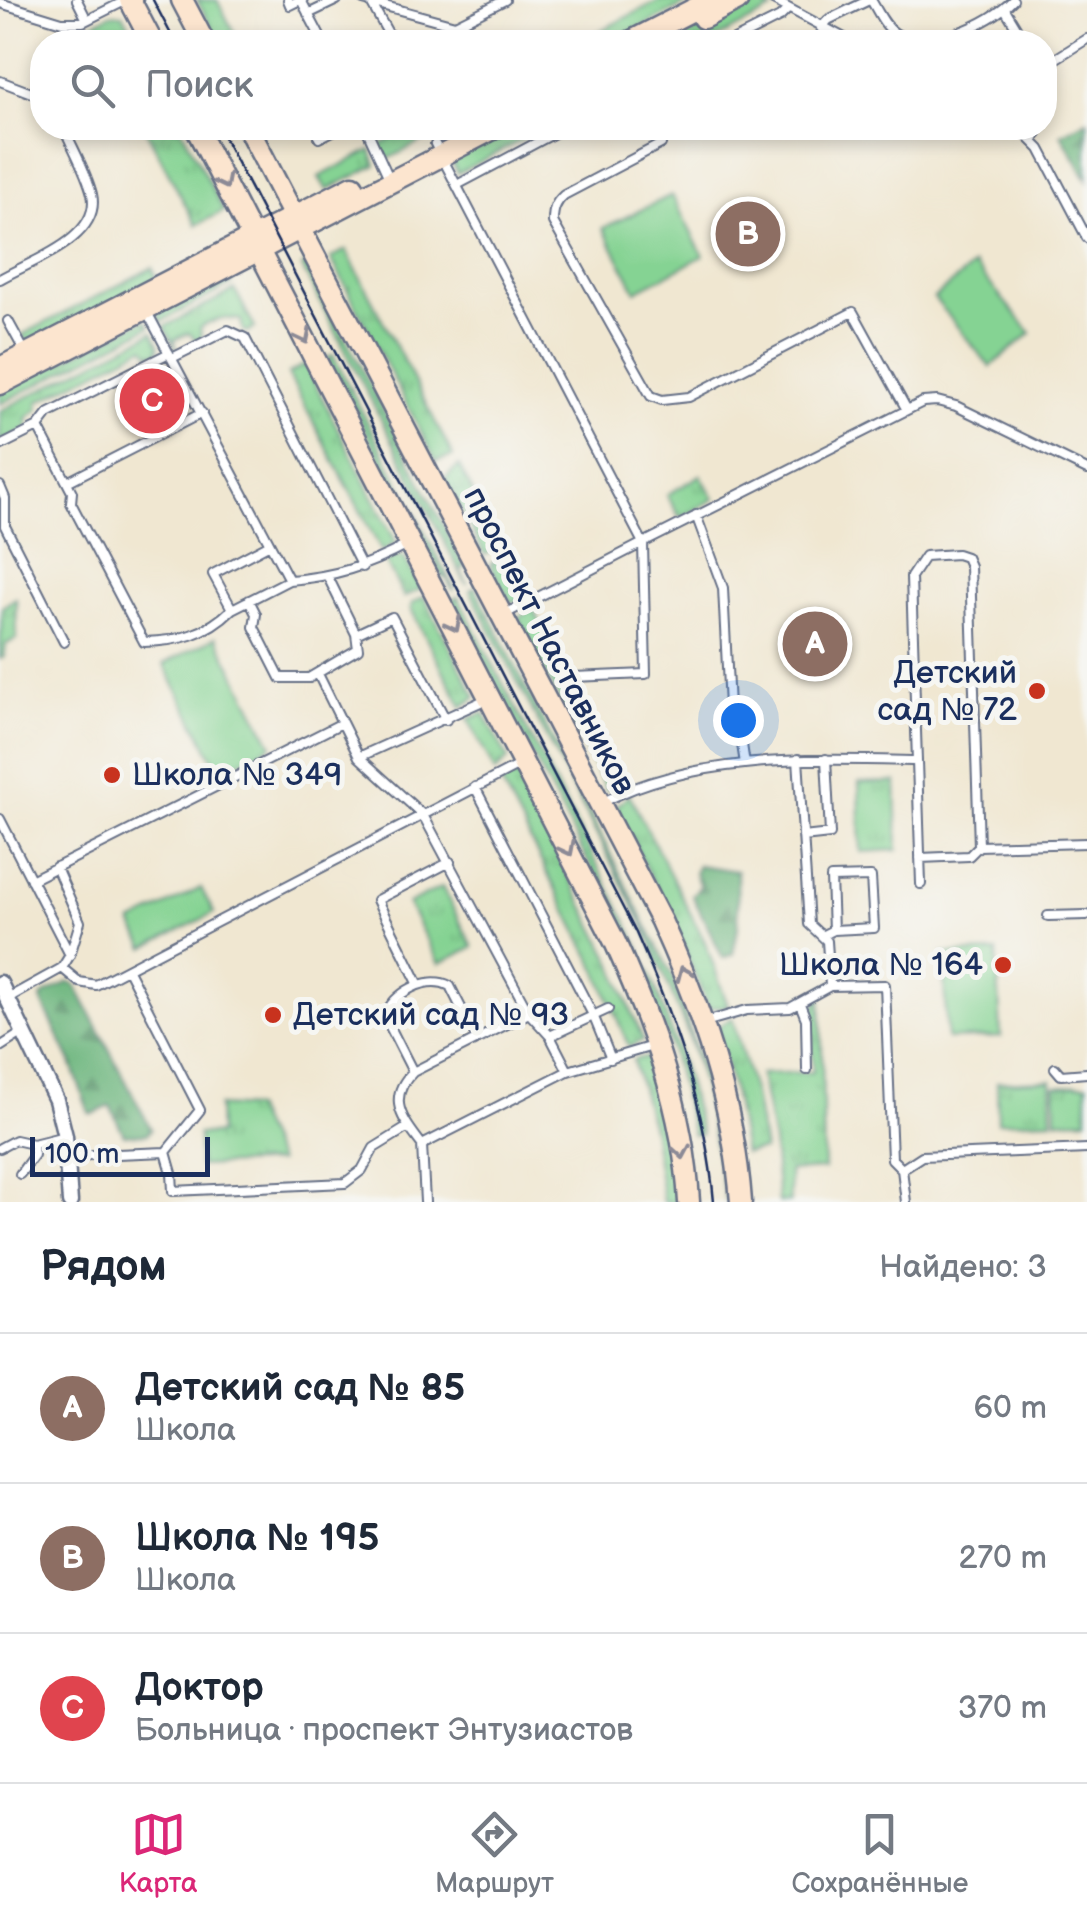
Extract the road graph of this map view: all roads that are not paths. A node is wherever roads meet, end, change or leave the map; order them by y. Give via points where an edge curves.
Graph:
1 (77, 0) edge
2 (128, 0) edge
3 (182, 0) edge
4 (288, 0) edge
5 (300, 0) edge
6 (338, 0) edge
7 (506, 0) edge
8 (738, 0) edge
9 (772, 0) edge
10 (870, 0) edge
11 (1014, 0) edge
12 (367, 1) edge
13 (0, 3) edge
14 (711, 3) edge
15 (1005, 9) junction
16 (787, 10) junction
17 (308, 14) junction
18 (87, 20) junction
19 (455, 25) junction
20 (821, 28) junction
21 (145, 30) edge
22 (198, 30) edge
23 (317, 30) edge
24 (385, 30) edge
25 (445, 30) edge
26 (655, 30) edge
27 (674, 30) edge
28 (754, 30) edge
29 (825, 30) edge
30 (890, 30) edge
31 (962, 30) edge
32 (1018, 30) edge
33 (1087, 39) edge
34 (1057, 58) edge
35 (0, 81) edge
36 (30, 92) edge
37 (69, 140) edge
38 (202, 140) edge
39 (254, 140) edge
40 (372, 140) edge
41 (451, 140) edge
42 (464, 140) edge
43 (541, 140) edge
44 (659, 140) edge
45 (1033, 142) edge
46 (438, 150) junction
47 (388, 176) junction
48 (456, 185) junction
49 (298, 222) junction
50 (1087, 238) edge
51 (256, 244) junction
52 (0, 278) edge
53 (142, 303) junction
54 (8, 321) dead end
55 (171, 356) junction
56 (29, 361) junction
57 (0, 368) edge
58 (0, 384) edge
59 (907, 410) junction
60 (202, 413) junction
61 (38, 427) junction
62 (0, 446) edge
63 (1087, 470) edge
64 (67, 482) junction
65 (0, 486) edge
66 (696, 515) junction
67 (3, 528) edge
68 (411, 543) junction
69 (643, 543) junction
70 (270, 544) junction
71 (362, 567) junction
72 (328, 577) junction
73 (289, 580) junction
74 (249, 600) junction
75 (232, 609) junction
76 (503, 615) junction
77 (356, 634) junction
78 (64, 642) dead end
79 (318, 674) junction
80 (574, 677) dead end
81 (491, 697) junction
82 (446, 720) junction
83 (342, 724) junction
84 (359, 757) junction
85 (798, 759) junction
86 (826, 759) junction
87 (917, 761) junction
88 (525, 762) junction
89 (745, 764) junction
90 (475, 788) junction
91 (600, 803) junction
92 (423, 815) junction
93 (0, 820) edge
94 (803, 837) junction
95 (1087, 843) edge
96 (978, 846) junction
97 (920, 858) junction
98 (450, 862) junction
99 (56, 867) junction
100 (31, 880) junction
101 (921, 884) dead end
102 (1087, 915) edge
103 (1048, 916) dead end
104 (833, 930) junction
105 (823, 935) junction
106 (70, 956) junction
107 (62, 968) junction
108 (128, 970) junction
109 (0, 983) edge
110 (418, 984) junction
111 (830, 986) junction
112 (8, 998) junction
113 (800, 1004) junction
114 (608, 1009) dead end
115 (529, 1013) junction
116 (593, 1015) junction
117 (703, 1023) junction
118 (25, 1031) junction
119 (550, 1036) junction
120 (477, 1039) junction
121 (1, 1041) edge
122 (658, 1045) junction
123 (611, 1059) junction
124 (1055, 1068) dead end
125 (808, 1070) dead end
126 (568, 1071) junction
127 (413, 1072) junction
128 (1087, 1073) edge
129 (408, 1127) junction
130 (66, 1136) junction
131 (33, 1144) junction
132 (422, 1145) junction
133 (0, 1148) edge
134 (1087, 1149) edge
135 (166, 1152) junction
136 (68, 1156) junction
137 (902, 1169) junction
138 (20, 1174) dead end
139 (70, 1202) edge
140 (424, 1202) edge
141 (689, 1202) edge
142 (741, 1202) edge
143 (906, 1202) edge

1 - 18 lane
2 - 18 lane
2 - 21 main road
3 - 22 main road
4 - 5 lane
5 - 17 lane
6 - 17 lane
7 - 19 lane
8 - 14 main road
9 - 16 lane
10 - 20 lane
10 - 30 lane
11 - 15 lane
12 - 19 lane
12 - 24 lane
13 - 18 lane via 62,22
14 - 26 main road
14 - 27 main road
15 - 31 lane
15 - 32 lane
16 - 20 lane
16 - 28 lane
17 - 23 lane
19 - 25 lane
20 - 29 lane
33 - 34 lane
35 - 36 lane
37 - 52 lane via 92,193 88,224
38 -> 51 main road
39 - 49 main road, проспект Наставников
40 - 47 lane
41 - 46 main road
42 - 46 main road
43 - 48 lane
44 - 59 lane via 564,195 553,212 651,396 689,398 853,312
45 - 50 lane
46 - 47 main road
46 - 48 lane
47 - 49 main road
48 - 69 lane
49 - 51 main road
49 - 76 main road, проспект Наставников
51 - 53 main road
51 -> 68 main road
53 - 55 lane
53 - 56 main road
54 - 56 lane
55 - 60 lane
55 - 61 lane via 48,414
55 - 71 lane via 228,330 245,338
56 - 57 main road
56 - 58 main road
59 - 63 lane via 924,402 956,406
59 - 66 lane
60 - 64 lane
60 - 70 lane
61 - 62 lane
61 - 64 lane
64 - 75 lane via 71,504 144,642 181,641
65 - 67 lane
66 - 69 lane
66 - 89 lane via 723,588 729,707
67 - 78 lane
68 - 71 lane
68 -> 81 main road
69 - 76 lane
69 - 80 lane via 646,674
70 - 73 lane
70 - 75 lane via 213,574
71 - 72 lane
72 - 73 lane
72 - 77 lane
73 - 74 lane
74 - 75 lane
74 - 79 lane via 254,627 280,678
76 - 91 main road, проспект Наставников
77 - 79 lane via 354,654
77 - 82 lane via 392,617
79 - 83 lane
81 - 82 lane
81 - 88 main road
82 - 84 lane
83 - 84 lane
83 - 99 lane
84 - 92 lane
85 - 86 lane
85 - 89 lane
85 - 94 lane
86 - 87 lane
86 - 94 lane via 830,834
87 - 96 lane via 911,577 925,556 957,554 970,566
87 - 97 lane
88 - 90 lane
88 -> 122 main road
89 - 91 lane via 630,788
90 - 92 lane
90 - 116 lane
117 -> 91 main road, проспект Наставников
92 - 98 lane
92 - 108 lane
93 - 100 lane
94 - 105 lane via 809,924
95 - 96 lane
96 - 97 lane via 968,856
97 - 101 lane
98 - 110 lane via 377,900
98 - 115 lane
99 - 100 lane
99 - 106 lane via 80,922
100 - 106 lane
102 - 103 lane
104 - 104 lane via 832,878 871,877 874,928
104 - 105 lane
105 - 111 lane
106 - 107 lane
107 - 108 lane via 89,986
107 - 112 lane
108 - 135 lane via 200,1110
109 - 112 street
110 - 120 lane via 450,986
110 - 127 lane via 390,1005 386,1017
111 - 113 lane
111 - 137 lane via 885,985 892,1159
112 - 118 street
113 - 117 lane
113 - 125 lane
114 - 116 lane
115 - 119 lane
115 - 120 lane
116 - 119 lane
116 - 123 lane
117 - 142 main road, проспект Наставников via 726,1102
118 - 121 lane
118 - 130 street
119 - 126 lane
120 - 127 lane
122 - 123 lane
122 -> 141 main road
123 - 126 lane
124 - 128 lane via 1060,1075
126 - 132 lane
127 - 129 lane via 398,1096
129 - 132 lane
129 - 135 lane via 374,1148 345,1183 174,1192
130 - 131 lane
130 - 136 street
131 - 133 lane via 16,1140
131 - 138 lane via 34,1155
132 - 140 lane
134 - 137 lane via 922,1156
135 - 136 lane
136 - 139 street
137 - 143 lane

